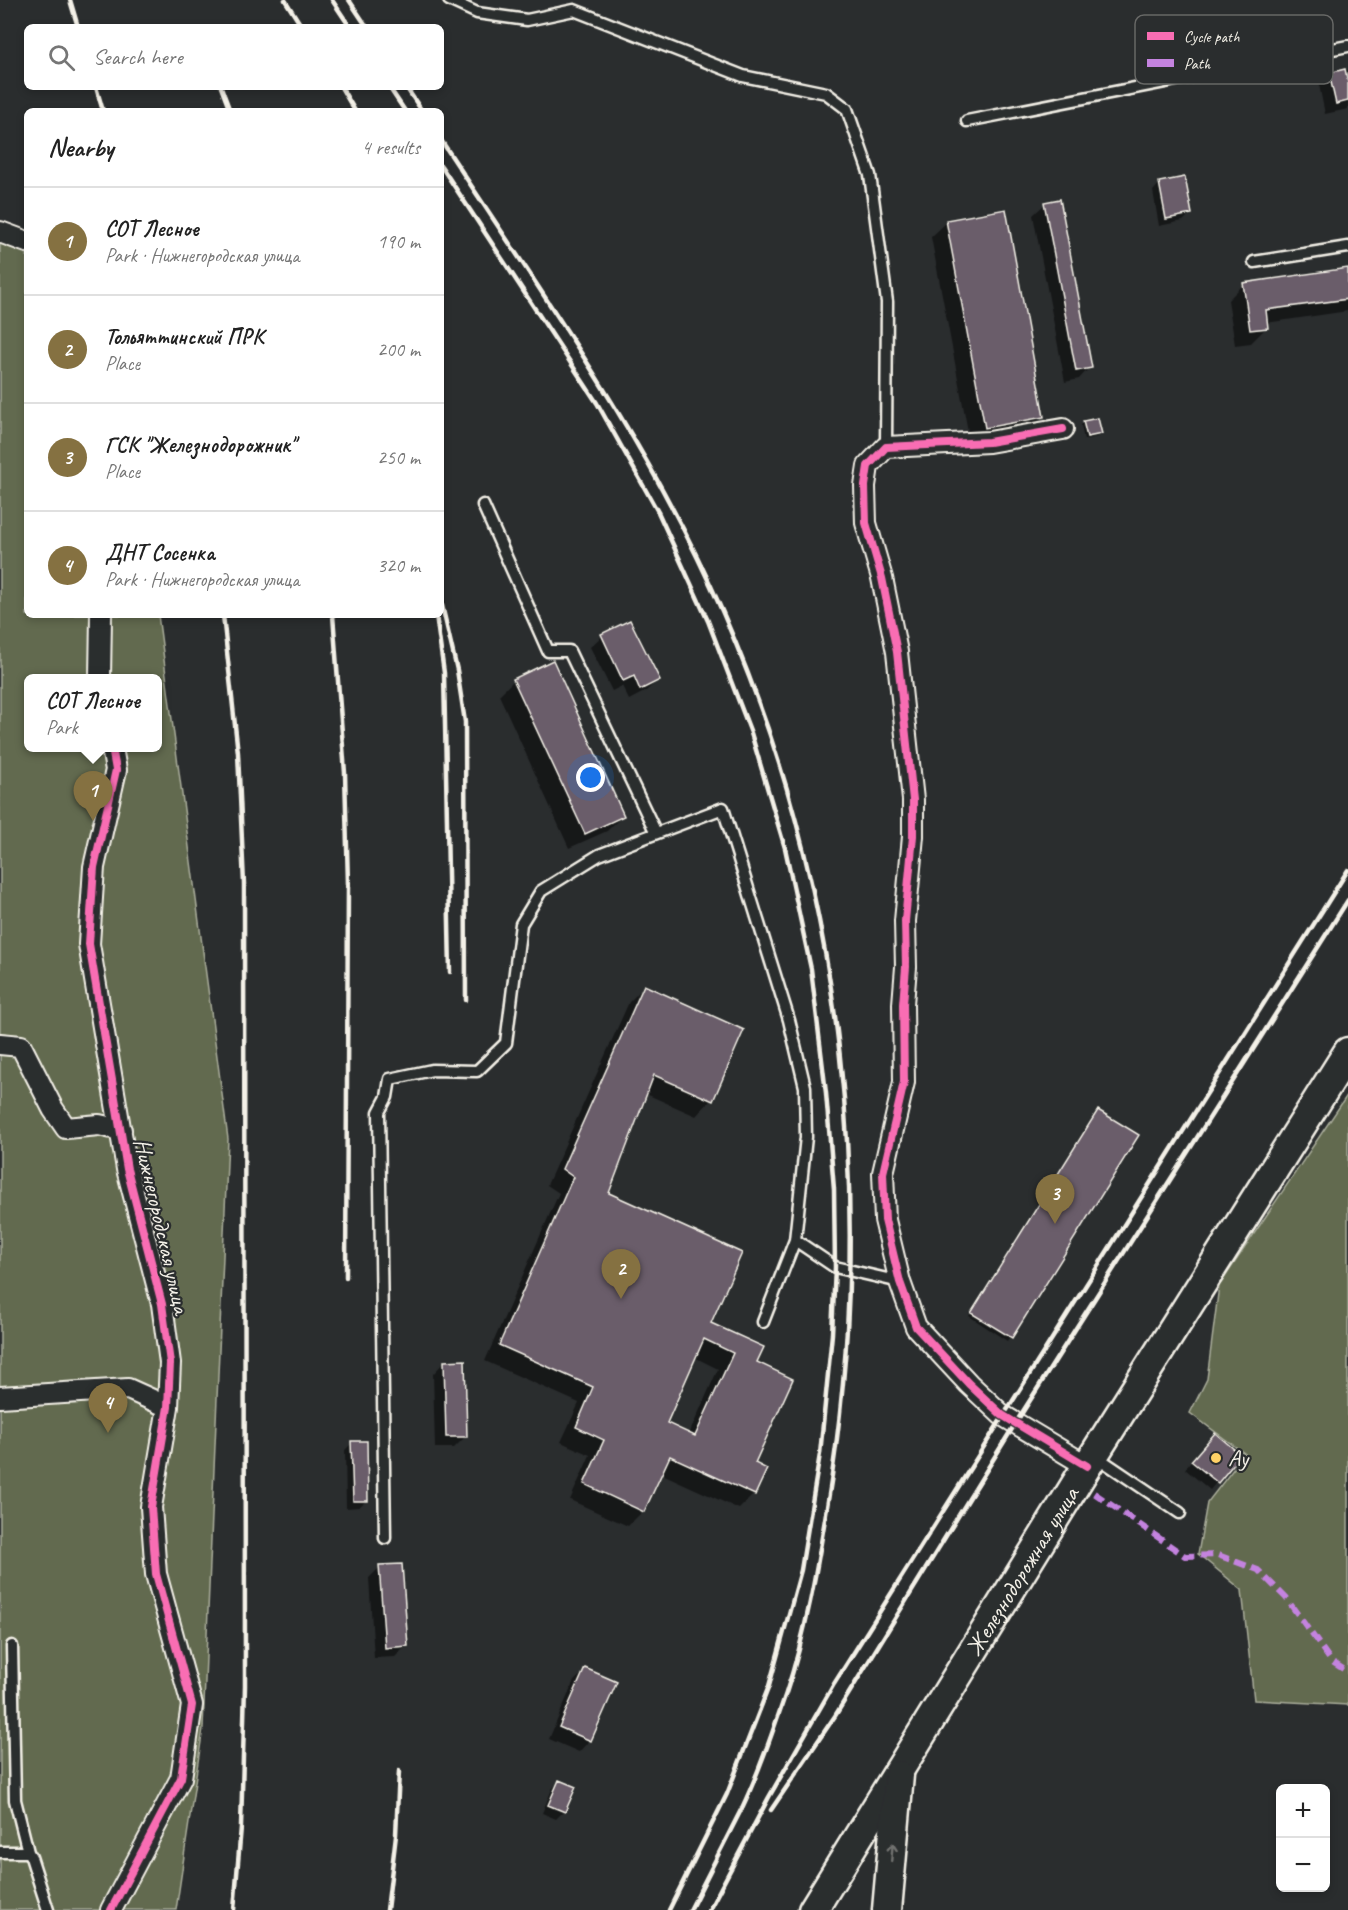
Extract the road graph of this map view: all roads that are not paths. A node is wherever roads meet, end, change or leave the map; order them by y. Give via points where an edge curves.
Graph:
1 (449, 0) edge
2 (1348, 46) edge
3 (1333, 49) edge
4 (1155, 84) edge
5 (967, 121) dead end
6 (0, 232) edge
7 (24, 241) edge
8 (1348, 247) edge
9 (1254, 262) dead end
10 (1063, 429) dead end
11 (886, 447) junction
12 (483, 505) dead end
13 (101, 618) edge
14 (100, 674) edge
15 (113, 752) edge
16 (656, 833) junction
17 (0, 1044) edge
18 (1348, 1052) edge
19 (121, 1130) junction
20 (795, 1240) junction
21 (900, 1282) junction
22 (763, 1323) dead end
23 (0, 1397) edge
24 (168, 1407) junction
25 (1090, 1460) junction
26 (1180, 1513) dead end
27 (385, 1538) dead end
28 (12, 1646) dead end
29 (900, 1767) junction
30 (0, 1852) edge
31 (28, 1852) junction
32 (48, 1910) edge
33 (111, 1910) edge
34 (813, 1910) edge
35 (887, 1910) edge

1 - 11 lane via 477,13 527,20 574,10 743,76 826,93 847,109 870,175 887,302
2 - 3 lane
4 - 5 lane
6 - 7 street
8 - 9 lane
10 - 11 street via 989,442
11 - 21 street via 868,466 865,486 866,524 897,652 913,800 914,836 905,921 904,1082 883,1173 885,1220
12 - 16 lane via 548,651 569,651
13 - 14 street
15 - 19 street, Нижнегородская улица via 116,770 94,867 89,944
16 - 20 lane via 723,808 789,1020 805,1087 806,1137
16 - 27 lane via 599,855 541,891 521,924 506,1043 477,1071 432,1070 390,1079 387,1098 379,1112
17 - 19 street via 21,1046 66,1128 99,1125
18 - 25 main road, Железнодорожная улица
19 - 24 street, Нижнегородская улица via 162,1304 170,1363
20 - 21 lane via 835,1267
20 - 22 lane
21 - 25 street via 915,1327 1002,1415
23 - 24 street via 128,1389
24 - 33 street, Нижнегородская улица via 151,1507 156,1574 192,1705 181,1778
25 - 26 lane
25 - 29 main road, Железнодорожная улица
28 - 31 lane via 15,1800
29 - 34 main road, Железнодорожная улица
35 -> 29 main road
30 - 31 lane
31 - 32 lane

